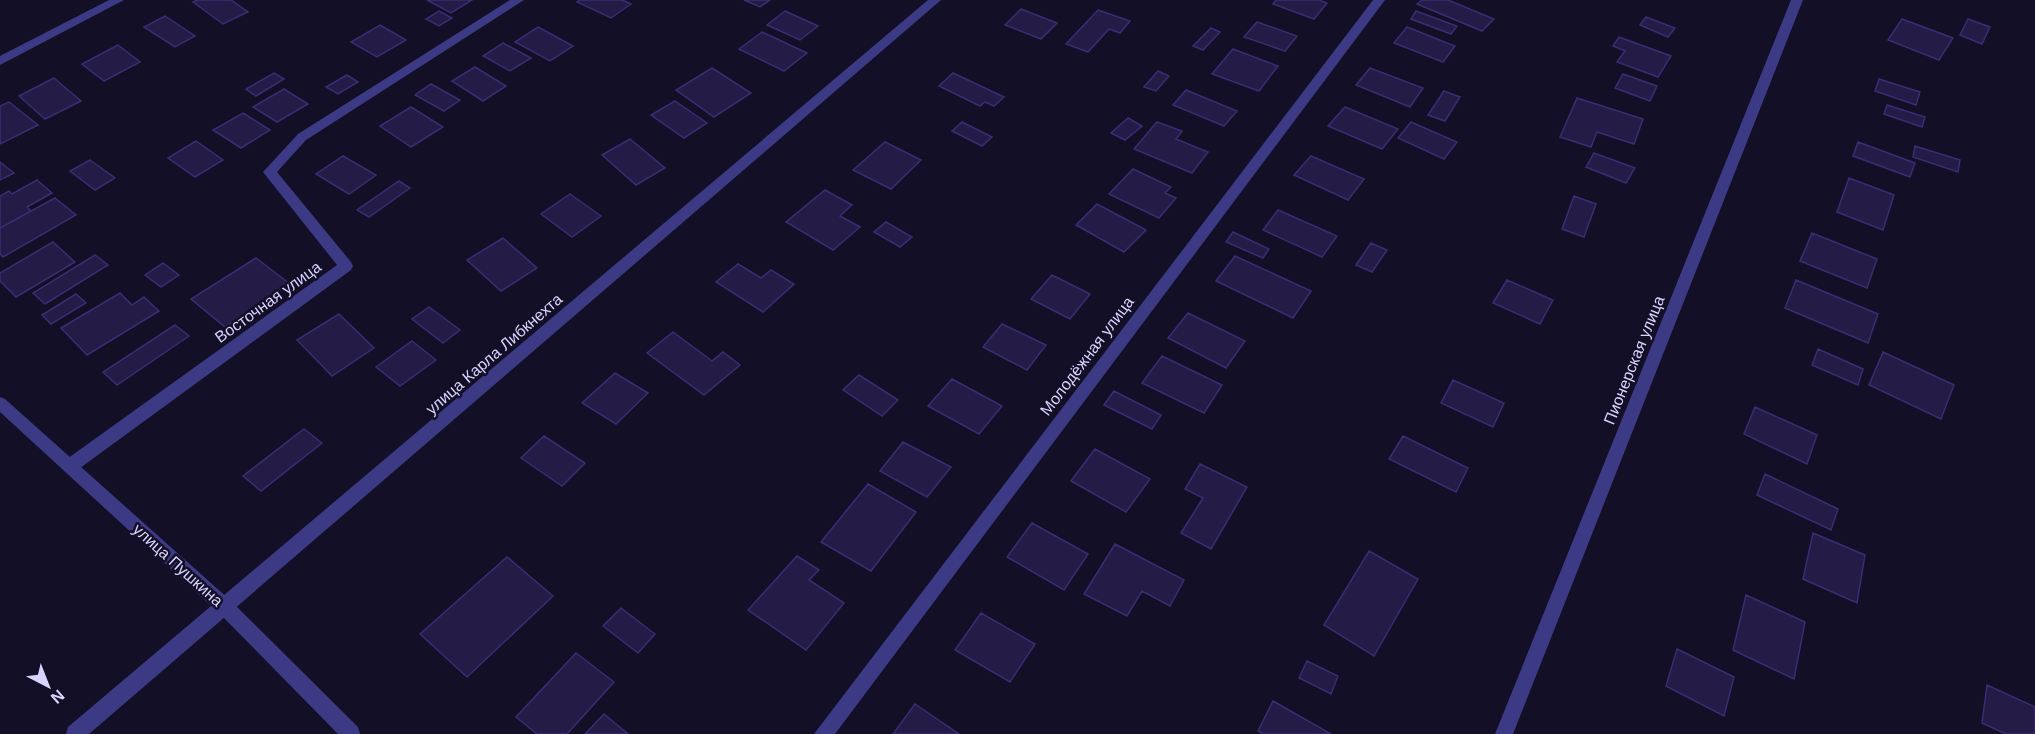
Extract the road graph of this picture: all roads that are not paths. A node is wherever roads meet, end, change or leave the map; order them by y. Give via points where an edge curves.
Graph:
1 (118, 0) edge
2 (518, 0) edge
3 (935, 0) edge
4 (1379, 0) edge
5 (1797, 0) edge
6 (0, 61) edge
7 (0, 403) edge
8 (70, 466) junction
9 (225, 608) junction
10 (75, 734) edge
11 (351, 734) edge
12 (824, 734) edge
13 (1504, 734) edge

1 - 6 street
2 - 8 street, Восточная улица via 302,136 270,172 346,266
3 - 9 street, улица Карла Либкнехта
4 - 12 street, Молодёжная улица
5 - 13 street, Пионерская улица
7 - 8 street, улица Пушкина
8 - 9 street, улица Пушкина
9 - 10 street, улица Карла Либкнехта
9 - 11 street, улица Пушкина

